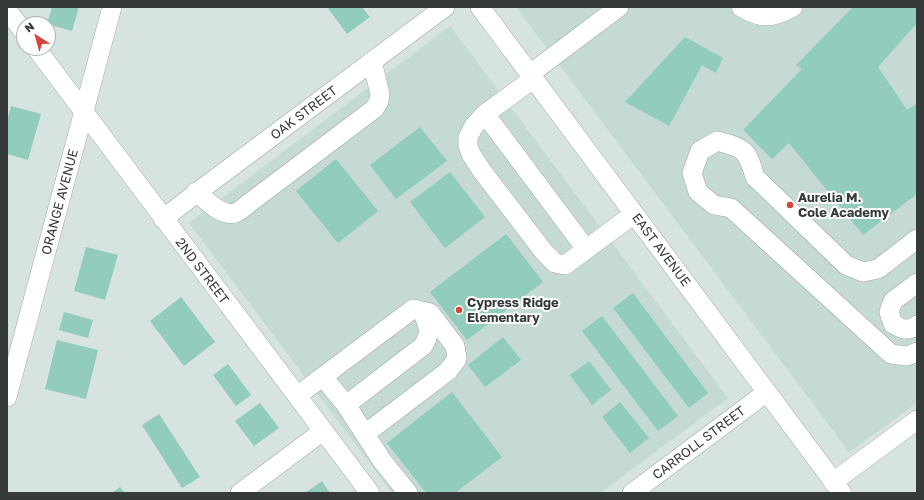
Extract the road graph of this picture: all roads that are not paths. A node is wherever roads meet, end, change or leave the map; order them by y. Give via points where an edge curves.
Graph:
1 (112, 7) edge
2 (444, 7) edge
3 (480, 7) edge
4 (619, 7) edge
5 (741, 7) edge
6 (793, 7) edge
7 (7, 10) edge
8 (16, 22) edge
9 (42, 56) edge
10 (372, 61) junction
11 (531, 76) junction
12 (84, 112) junction
13 (485, 114) junction
14 (196, 192) junction
15 (634, 214) junction
16 (163, 218) junction
17 (917, 239) edge
18 (586, 249) junction
19 (917, 283) edge
20 (422, 311) junction
21 (917, 325) edge
22 (917, 352) edge
23 (323, 377) junction
24 (767, 392) junction
25 (297, 396) junction
26 (7, 397) edge
27 (346, 405) junction
28 (917, 420) edge
29 (323, 431) junction
30 (368, 439) junction
31 (343, 458) junction
32 (383, 462) junction
33 (838, 487) edge
34 (240, 493) edge
35 (370, 493) edge
36 (408, 493) edge
37 (632, 493) edge

1 - 12 street, ORANGE AVENUE
2 - 10 street, OAK STREET
3 - 11 street, EAST AVENUE
4 - 11 street
5 - 6 street via 760,16 777,16
7 - 8 street
9 - 12 street, 2ND STREET
10 - 14 street, OAK STREET
10 - 14 street via 380,94 374,109 254,200 236,213 228,214
11 - 13 street
11 - 15 street, EAST AVENUE
12 - 16 street, 2ND STREET
12 - 26 street, ORANGE AVENUE
13 - 18 street
13 - 18 street via 468,137 471,154 482,171 544,252 555,262 564,265
14 - 16 street, OAK STREET
15 - 18 street
15 - 24 street, EAST AVENUE
16 - 25 street, 2ND STREET
17 - 22 street via 878,269 863,272 846,265 755,177 749,157 736,146 717,141 700,151 692,173 698,192 714,205 731,208 891,354 906,356
19 - 21 street via 893,301 889,312 893,324 903,330
20 - 23 street via 413,310 405,314
20 - 27 street via 428,327 428,339 423,346
20 - 30 street via 430,313 455,346 457,359 448,371
23 - 25 street
23 - 27 street
24 - 33 street, EAST AVENUE
24 - 37 street, CARROLL STREET
25 - 29 street, 2ND STREET
27 - 30 street
28 - 33 street
29 - 31 street, 2ND STREET
29 - 34 street
30 - 32 street
31 - 32 street
31 - 35 street, 2ND STREET
32 - 36 street

